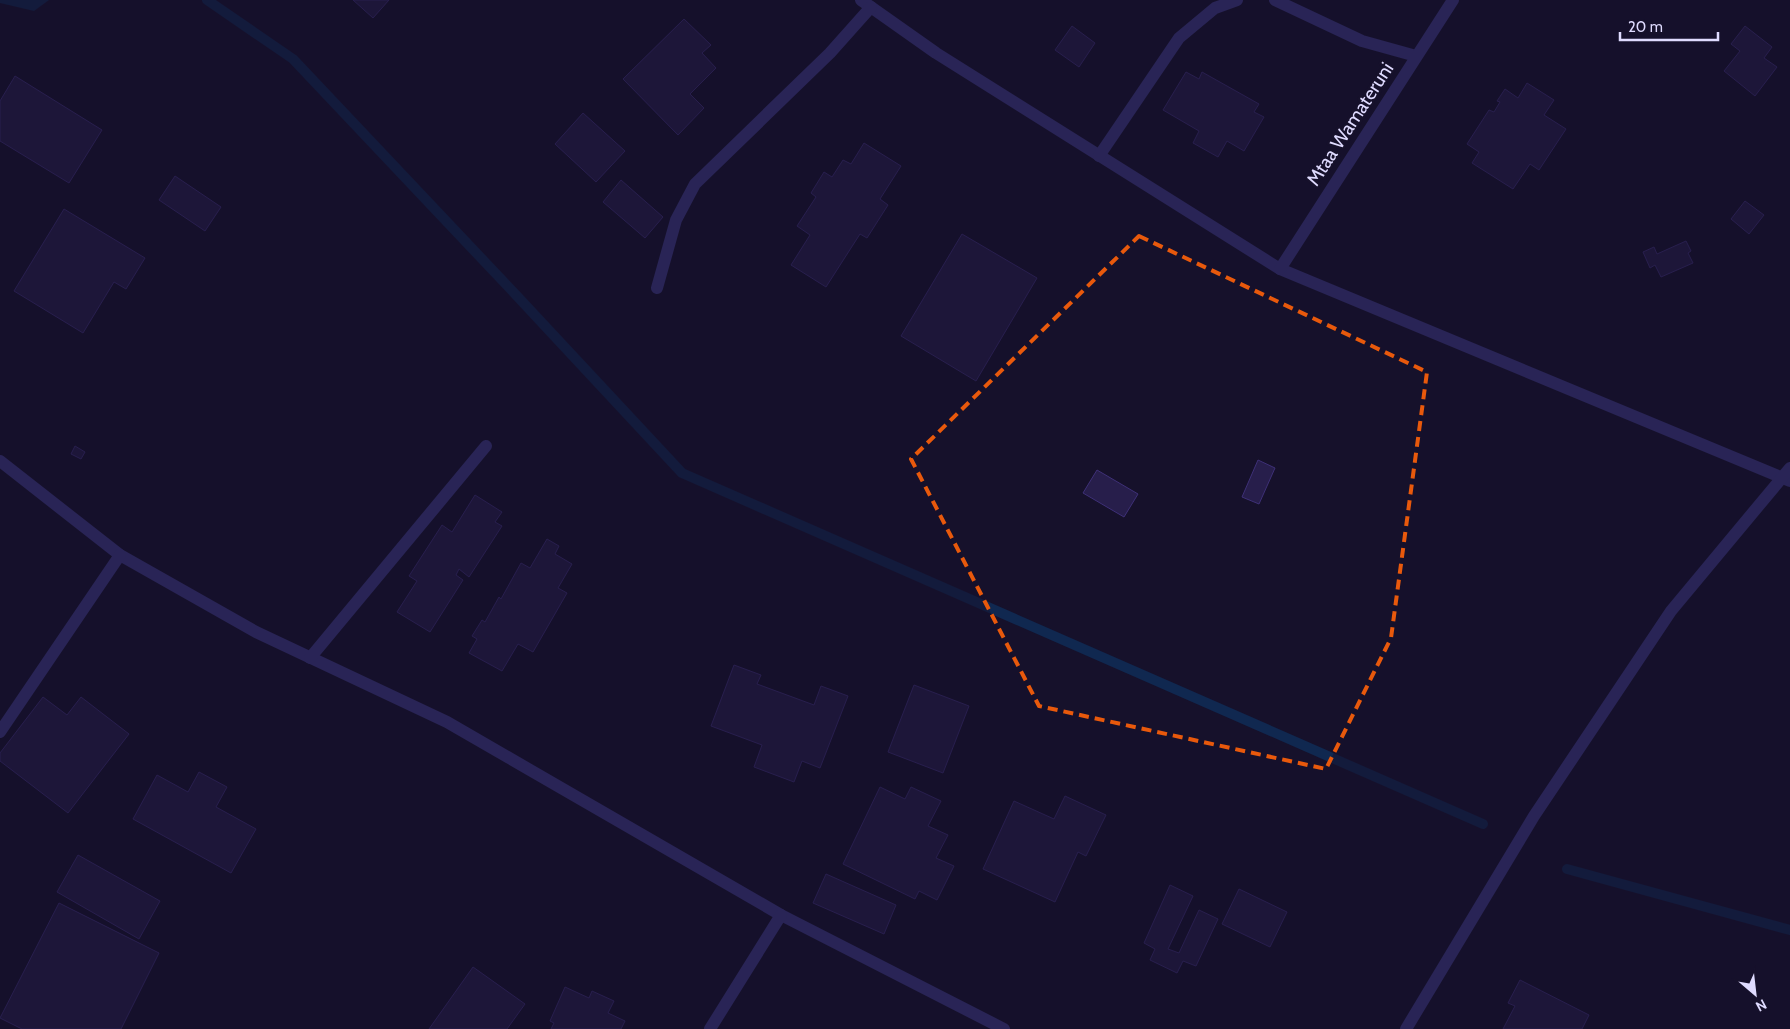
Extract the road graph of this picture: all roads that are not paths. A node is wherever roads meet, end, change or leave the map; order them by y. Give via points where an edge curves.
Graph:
1 (1237, 0) edge
2 (1275, 0) edge
3 (1453, 0) edge
4 (866, 3) edge
5 (1416, 56) junction
6 (1099, 156) junction
7 (1280, 270) junction
8 (657, 288) dead end
9 (486, 446) dead end
10 (0, 461) edge
11 (1787, 476) edge
12 (120, 555) junction
13 (310, 658) junction
14 (0, 732) edge
15 (781, 914) junction
16 (710, 1029) edge
17 (1004, 1029) edge
18 (1406, 1029) edge

1 - 6 street via 1215,8 1179,38
2 - 5 street via 1362,41
3 - 5 street, Mtaa Wamateruni
4 - 6 street via 936,53
4 - 8 street via 830,53 695,184 676,220
5 - 7 street, Mtaa Wamateruni
6 - 7 street
7 - 11 street
9 - 13 street
10 - 12 street
11 - 18 street via 1671,611 1534,816
12 - 13 street via 256,632
12 - 14 street
13 - 15 street via 447,722
15 - 16 street
15 - 17 street

